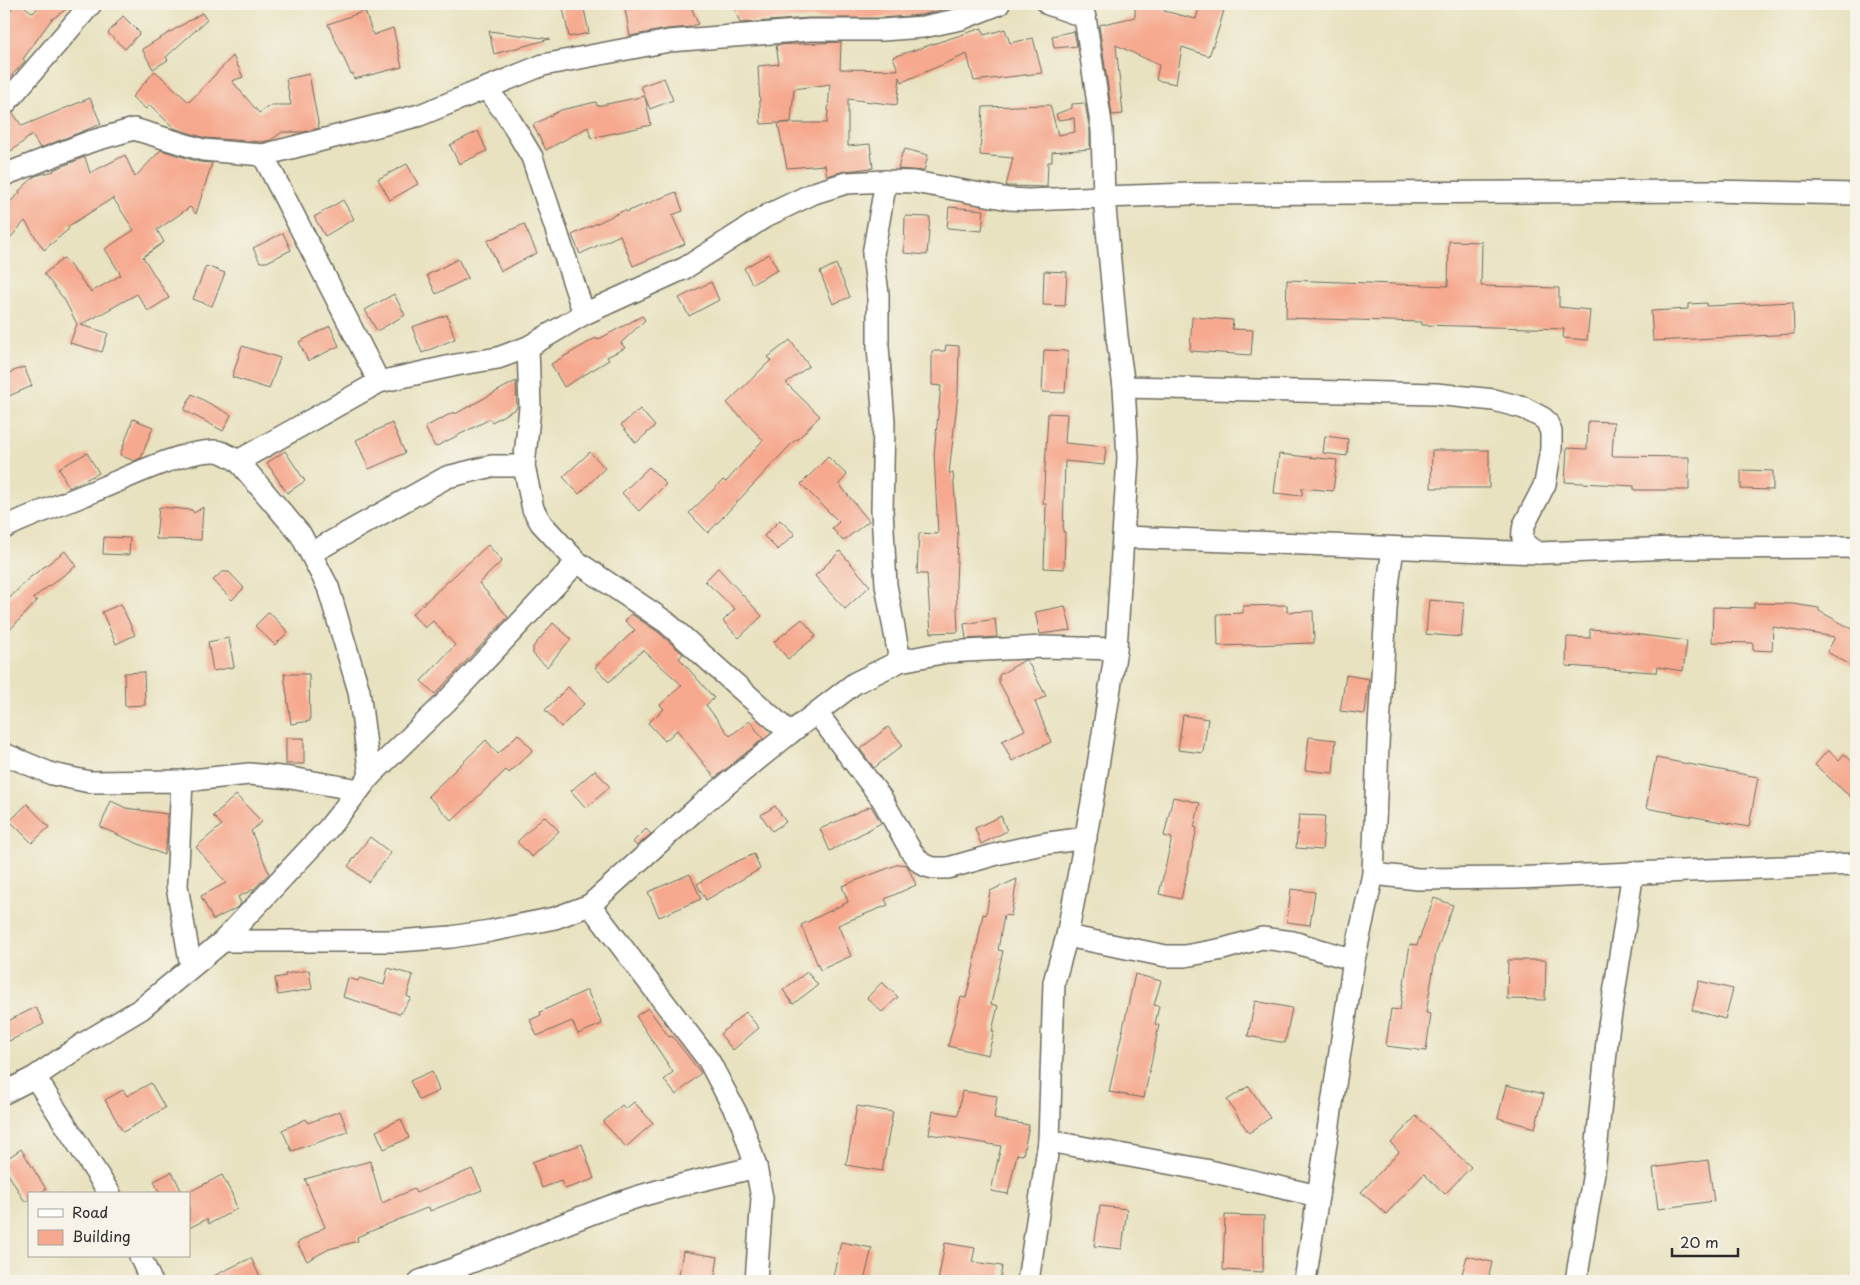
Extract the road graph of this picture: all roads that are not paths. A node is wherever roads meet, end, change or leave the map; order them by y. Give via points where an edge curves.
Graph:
1 (91, 4) edge
2 (999, 4) edge
3 (1048, 4) edge
4 (1087, 10) edge
5 (486, 88) junction
6 (4, 105) edge
7 (263, 155) junction
8 (4, 175) edge
9 (886, 181) junction
10 (1856, 194) edge
11 (1104, 196) junction
12 (584, 314) junction
13 (528, 347) junction
14 (379, 382) junction
15 (1124, 387) junction
16 (238, 461) junction
17 (524, 466) junction
18 (4, 528) edge
19 (1123, 537) junction
20 (1856, 547) edge
21 (1393, 548) junction
22 (311, 553) junction
23 (1538, 553) junction
24 (578, 562) junction
25 (1116, 649) junction
26 (900, 661) junction
27 (817, 713) junction
28 (790, 733) junction
29 (4, 754) edge
30 (182, 781) junction
31 (365, 783) junction
32 (1086, 838) junction
33 (1856, 864) edge
34 (1633, 872) junction
35 (1373, 874) junction
36 (590, 905) junction
37 (1067, 936) junction
38 (223, 941) junction
39 (1354, 960) junction
40 (191, 967) junction
41 (34, 1077) junction
42 (4, 1093) edge
43 (1049, 1141) junction
44 (756, 1167) junction
45 (109, 1192) edge
46 (1318, 1196) junction
47 (141, 1258) edge
48 (152, 1281) edge
49 (420, 1281) edge
50 (756, 1281) edge
51 (1028, 1281) edge
52 (1305, 1281) edge
53 (1576, 1281) edge

1 - 6 street
2 - 5 street via 960,19 923,27 810,30 669,40 543,65
3 - 4 street
4 - 11 street via 1102,130
5 - 7 street via 420,115
5 - 12 street via 532,157
7 - 8 street via 203,150 134,130 89,142
7 - 14 street
9 - 11 street via 914,182 1009,199
9 - 12 street via 846,183 814,193 768,215 686,268
9 - 26 street via 873,254 884,422 882,510 886,585
10 - 11 street via 1707,190
11 - 15 street
12 - 13 street
13 - 14 street via 498,358
13 - 17 street via 530,407
14 - 16 street
15 - 19 street via 1128,458
15 - 23 street via 1436,394 1494,400 1524,408 1543,418 1551,432 1545,484 1522,531 1526,546
16 - 18 street via 216,450 174,458
16 - 22 street via 301,535
17 - 22 street via 492,466 447,477
17 - 24 street via 533,508 541,524
19 - 21 street
19 - 25 street
20 - 23 street
21 - 23 street
21 - 35 street via 1378,744
22 - 31 street via 328,587 359,691
24 - 28 street via 666,622
24 - 31 street
25 - 26 street via 1043,647 947,652
25 - 32 street
26 - 27 street via 855,683
27 - 28 street
27 - 32 street via 882,799 911,851 926,866 948,868 1026,848
28 - 36 street via 700,806
29 - 30 street via 52,774 90,782
30 - 31 street via 249,774
30 - 40 street via 177,886
31 - 38 street via 327,830
32 - 37 street
33 - 34 street
34 - 35 street via 1418,879
34 - 53 street via 1608,1032 1594,1172
35 - 39 street
36 - 38 street via 555,918 451,937 398,942
36 - 44 street via 709,1061 742,1124
37 - 39 street via 1166,956 1223,949 1262,938 1293,942
37 - 43 street via 1054,982
38 - 40 street
39 - 46 street
40 - 41 street via 141,1009
41 - 42 street
41 - 45 street
43 - 46 street via 1205,1170
43 - 51 street
44 - 49 street via 638,1197
44 - 50 street via 762,1198
46 - 52 street
47 - 48 street

